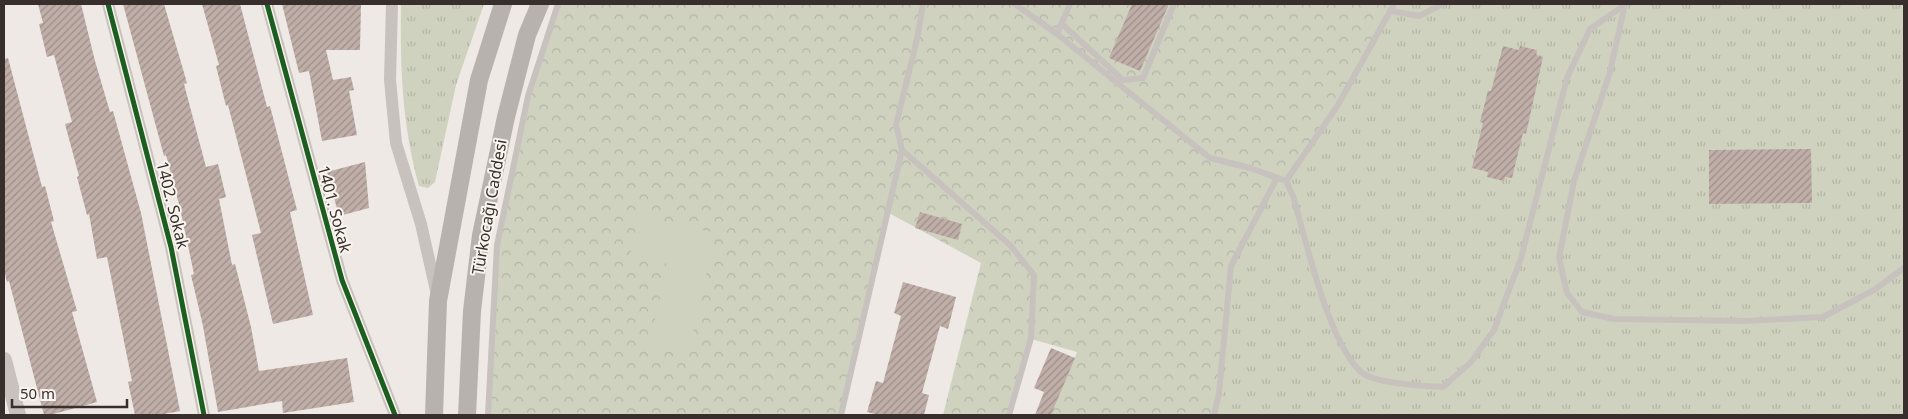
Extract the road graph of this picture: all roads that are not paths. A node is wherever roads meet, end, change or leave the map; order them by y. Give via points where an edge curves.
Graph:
1 (108, 4) edge
2 (267, 4) edge
3 (392, 4) edge
4 (503, 4) edge
5 (540, 4) edge
6 (558, 4) edge
7 (923, 4) edge
8 (1016, 4) edge
9 (1070, 4) edge
10 (1174, 4) edge
11 (1394, 4) edge
12 (1443, 4) edge
13 (1626, 4) edge
14 (1391, 11) junction
15 (1062, 24) junction
16 (1057, 34) junction
17 (902, 150) junction
18 (1277, 178) junction
19 (1286, 181) junction
20 (1904, 268) edge
21 (438, 301) junction
22 (4, 360) edge
23 (18, 415) edge
24 (204, 415) edge
25 (395, 415) edge
26 (434, 415) edge
27 (467, 415) edge
28 (488, 415) edge
29 (841, 415) edge
30 (1009, 415) edge
31 (1214, 415) edge

1 - 24 street, 1402. Sokak via 171,247
2 - 25 street, 1401. Sokak via 342,280
3 - 21 street via 390,80 396,143 421,224
4 - 21 main road, Türkocağı Caddesi via 479,80
5 - 27 main road, Türkocağı Caddesi via 527,35 480,235 472,311
6 - 28 lane via 528,96 497,244
7 - 17 lane via 896,125
8 - 16 lane
9 - 15 lane
10 - 15 lane via 1143,78 1123,80
11 - 14 lane
12 - 14 lane via 1419,16
13 - 19 lane via 1590,29 1567,78 1521,258 1494,330 1471,362 1443,387 1404,386 1362,373 1336,337
13 - 20 lane via 1610,72 1574,181 1559,258 1567,293 1582,312 1614,319 1744,321 1823,317 1874,290
14 - 19 lane via 1338,105
15 - 16 lane
16 - 18 lane via 1210,158
17 - 29 lane
17 - 30 lane via 1010,245 1034,275 1031,338
18 - 19 lane
18 - 31 lane via 1231,266
21 - 26 main road, Türkocağı Caddesi
22 - 23 street

